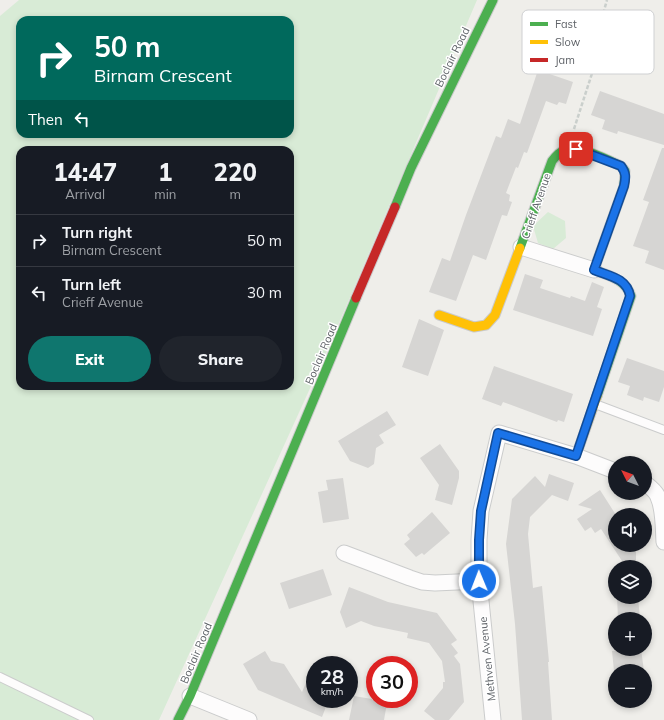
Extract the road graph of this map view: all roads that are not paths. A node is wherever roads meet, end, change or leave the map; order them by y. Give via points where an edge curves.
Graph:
1 (493, 0) edge
2 (522, 247) junction
3 (594, 270) junction
4 (439, 314) dead end
5 (594, 404) junction
6 (664, 430) edge
7 (576, 456) junction
8 (608, 468) edge
9 (652, 488) edge
10 (664, 542) edge
11 (344, 553) dead end
12 (479, 581) junction
13 (0, 677) edge
14 (190, 696) junction
15 (89, 720) edge
16 (178, 720) edge
17 (249, 720) edge
18 (493, 720) edge

1 - 14 main road, Boclair Road via 411,168
2 - 3 street, Crieff Avenue
2 - 3 main road, Crieff Avenue via 552,160 567,149 576,149 621,166 625,172 624,186
2 - 4 main road, Crieff Avenue via 495,315 486,325 474,327
3 - 5 main road, Crieff Avenue via 623,282 629,288 630,296
5 - 6 lane
5 - 7 main road, Crieff Avenue
7 - 8 street
7 - 12 street, Methven Avenue via 498,433 481,511
9 - 10 street via 661,507
11 - 12 street via 422,582
12 - 18 street, Methven Avenue
13 - 15 lane
14 - 16 main road, Boclair Road
14 - 17 street

